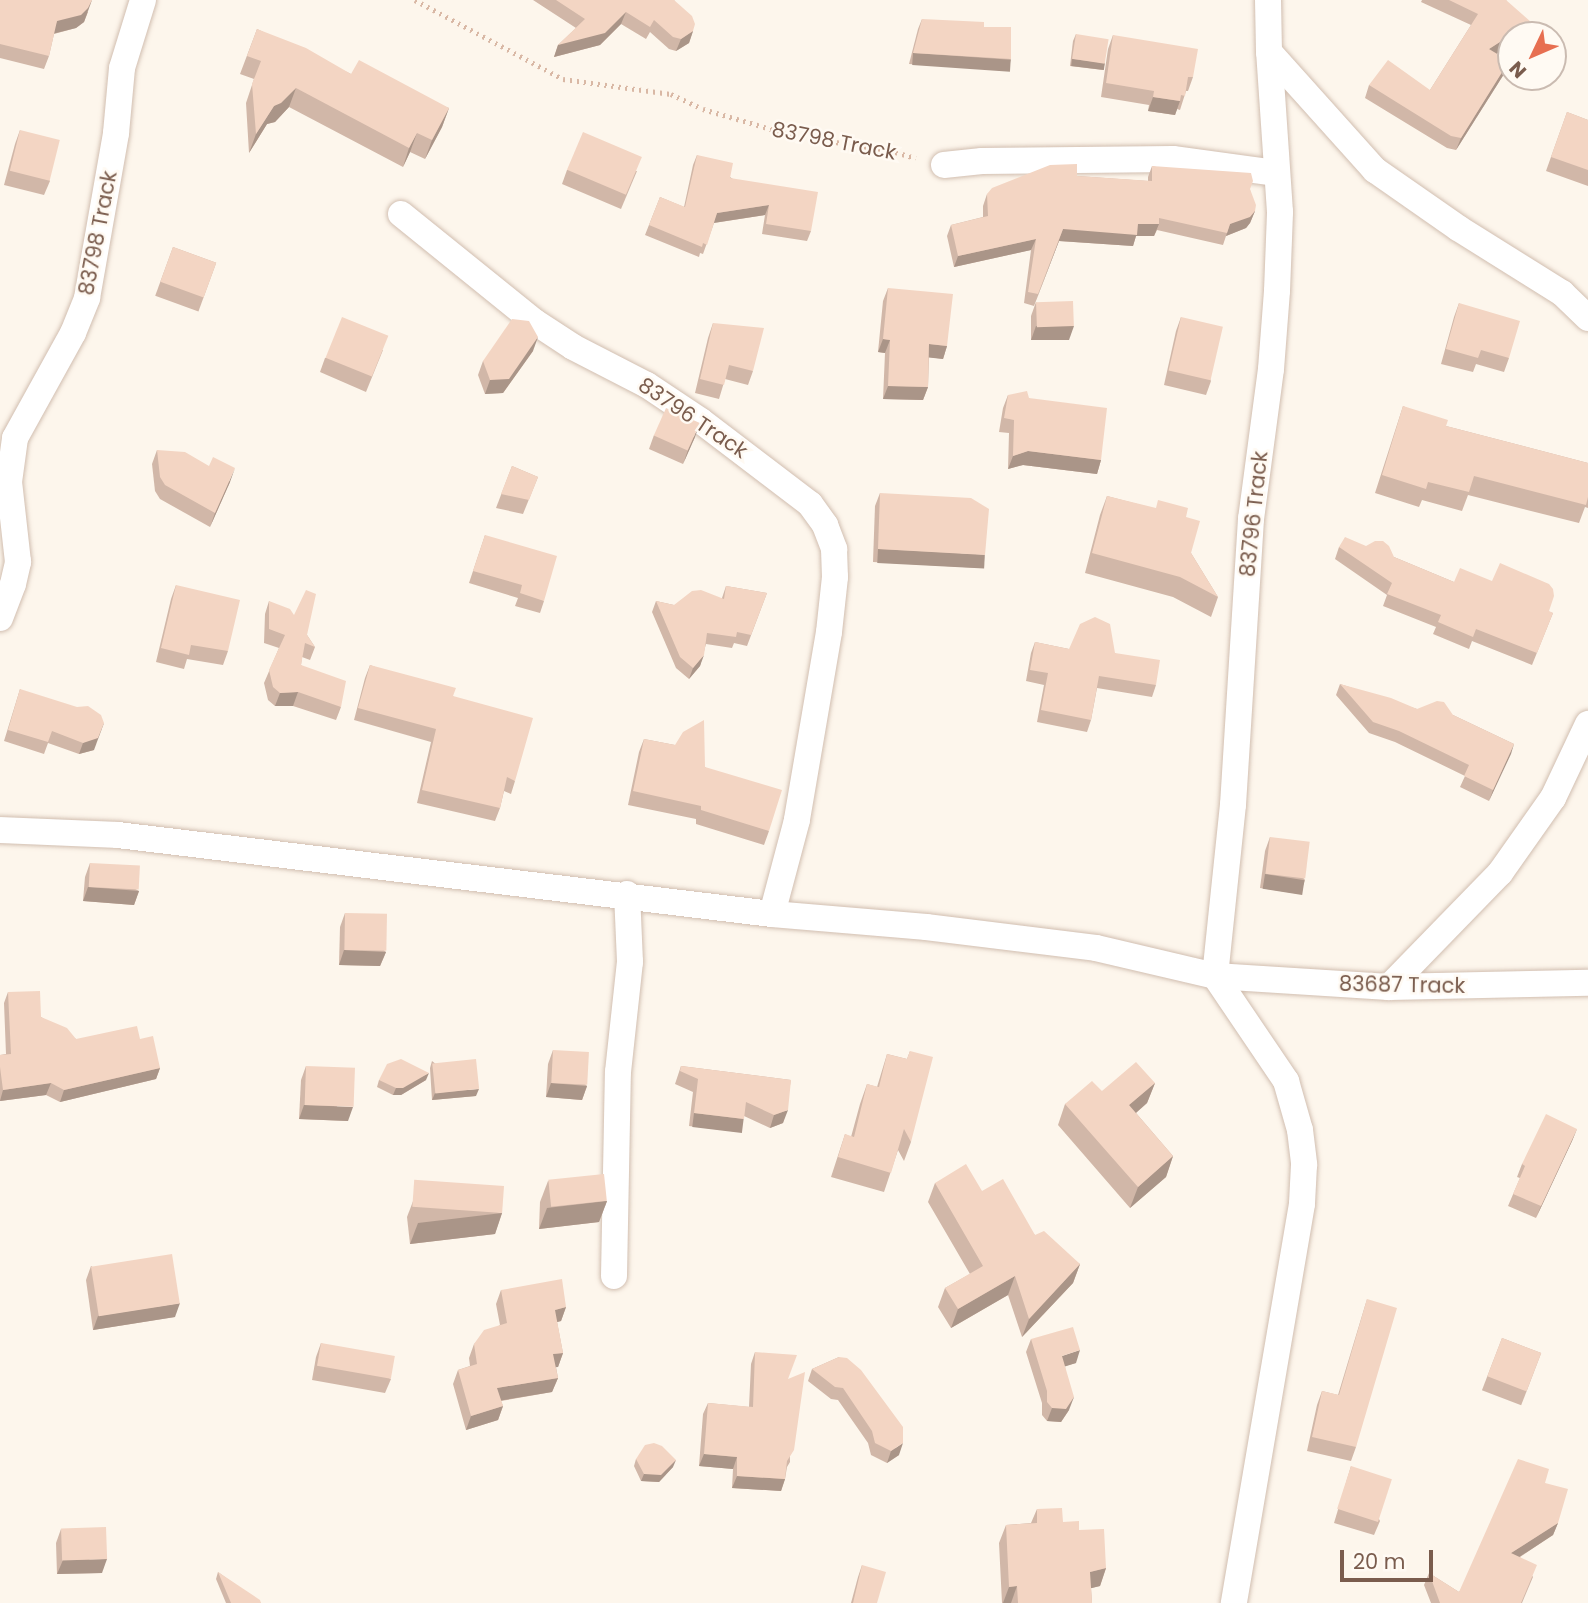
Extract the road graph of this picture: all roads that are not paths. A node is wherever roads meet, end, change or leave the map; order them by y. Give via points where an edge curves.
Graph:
1 (143, 0) edge
2 (1268, 0) edge
3 (1269, 52) junction
4 (944, 165) road end
5 (1277, 173) junction
6 (401, 214) dead end
7 (1588, 318) edge
8 (0, 618) edge
9 (1588, 724) edge
10 (0, 830) edge
11 (627, 894) junction
12 (772, 914) junction
13 (1215, 976) junction
14 (1588, 983) edge
15 (1389, 987) junction
16 (614, 1276) dead end
17 (1234, 1603) edge

1 - 8 street, 83798 Track via 122,68 116,133 87,298 73,333 15,438 9,482 18,562
2 - 3 street, 83796 Track
3 - 5 street, 83796 Track
3 - 7 street via 1375,170 1562,293
4 - 5 street via 1172,159
5 - 13 street, 83796 Track via 1280,212 1275,317 1251,519 1233,805
6 - 12 street, 83796 Track via 535,322 647,385 721,435 810,504 825,525 834,549 835,577 828,632 797,820
9 - 15 street via 1553,798 1500,873
10 - 11 street, 83687 Track via 118,835
11 - 12 street, 83687 Track
11 - 16 street via 630,961 618,1072
12 - 13 street, 83687 Track via 1096,948
13 - 15 street, 83687 Track
13 - 17 street via 1286,1081 1304,1165 1302,1204
14 - 15 street, 83687 Track

